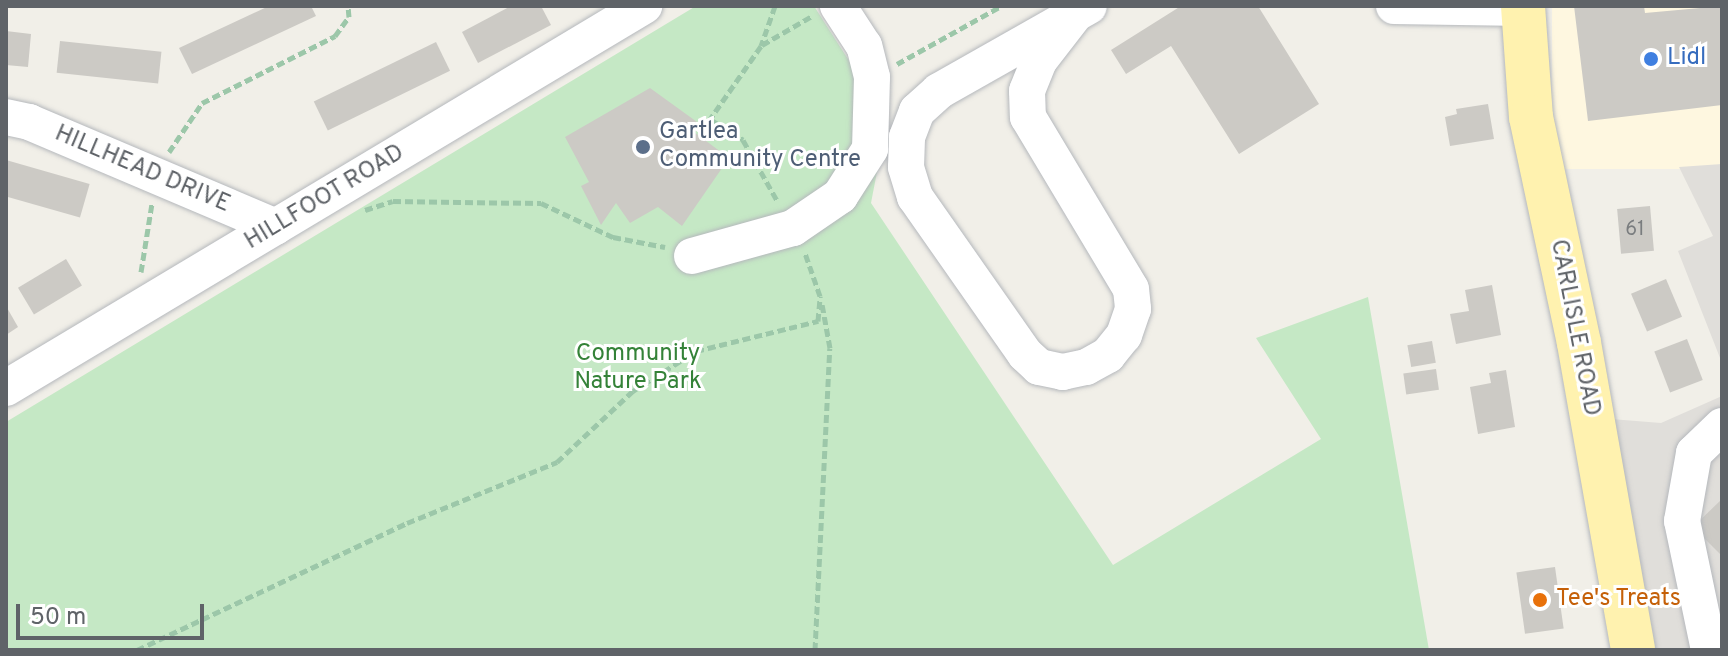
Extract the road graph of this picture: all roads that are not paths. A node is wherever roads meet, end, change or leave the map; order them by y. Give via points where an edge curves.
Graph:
1 (644, 6) edge
2 (1394, 6) edge
3 (1523, 7) edge
4 (826, 10) edge
5 (1081, 12) edge
6 (6, 117) edge
7 (276, 227) junction
8 (692, 256) road end
9 (6, 388) edge
10 (1722, 426) edge
11 (1633, 650) edge
12 (1709, 650) edge

1 - 7 street, HILLFOOT ROAD
2 - 3 street
3 - 11 main road, CARLISLE ROAD via 1531,117 1579,343
4 - 8 street via 864,46 872,77 870,149 840,196 793,228
5 - 5 street via 1039,61 1027,91 1028,117 1131,289 1133,309 1124,335 1108,355 1063,372 1039,367 1025,354 915,197 906,167 907,137 917,111 928,101
6 - 7 street, HILLHEAD DRIVE via 29,122
7 - 9 street, HILLFOOT ROAD
10 - 12 street via 1694,453 1682,521

